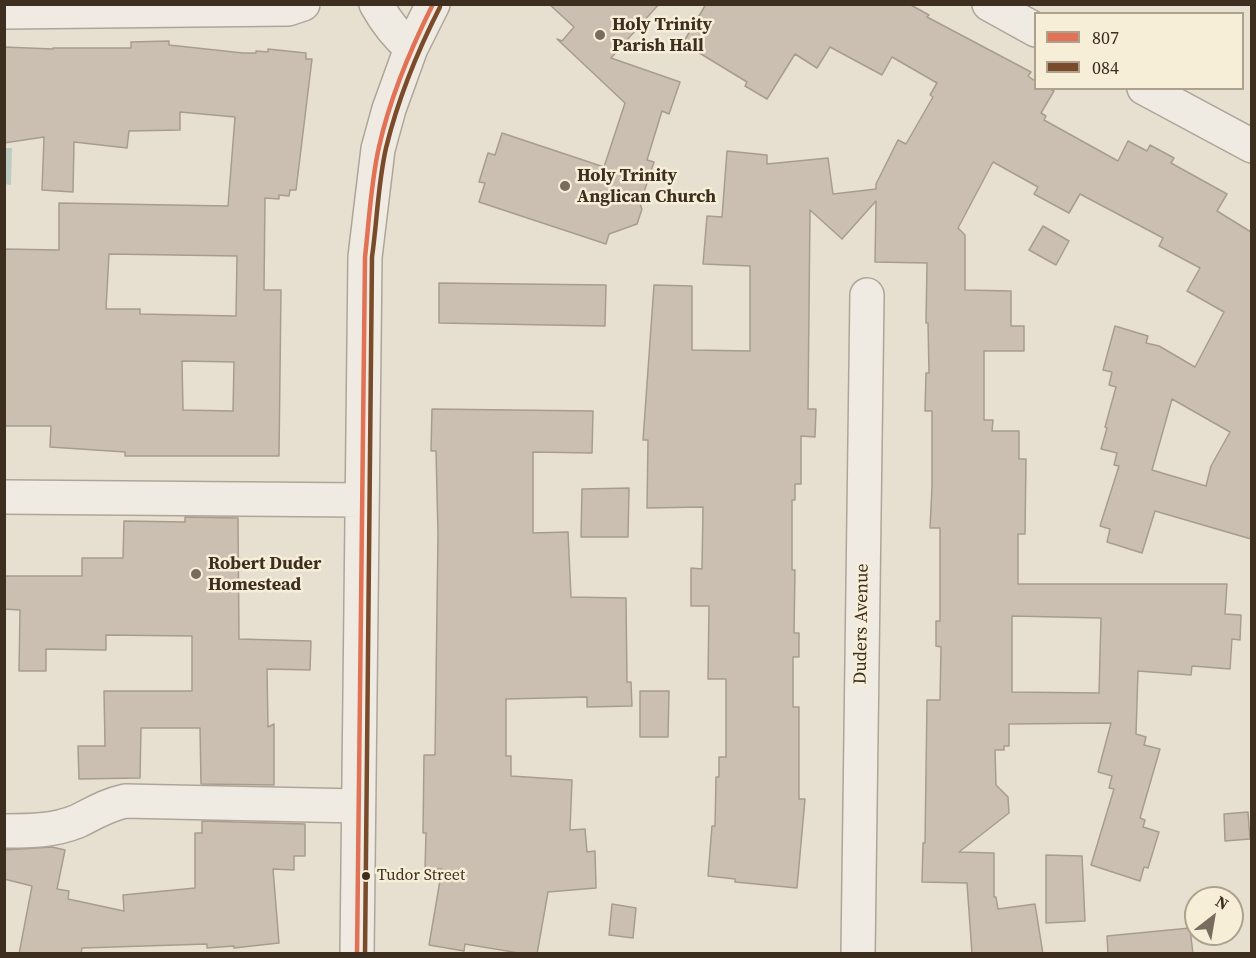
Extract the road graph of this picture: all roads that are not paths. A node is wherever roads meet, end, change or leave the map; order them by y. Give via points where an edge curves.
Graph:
1 (376, 4) edge
2 (385, 4) edge
3 (989, 4) edge
4 (430, 6) edge
5 (296, 7) edge
6 (4, 12) edge
7 (1034, 29) edge
8 (411, 48) junction
9 (1148, 90) edge
10 (1251, 147) edge
11 (867, 295) dead end
12 (4, 497) edge
13 (361, 500) junction
14 (358, 806) junction
15 (4, 831) edge
16 (357, 954) edge
17 (858, 954) edge

1 - 8 street via 386,22
2 - 4 street
3 - 7 street
4 - 8 street
5 - 6 street
8 - 13 street via 378,149 370,207 365,256
9 - 10 street
11 - 17 street, Duders Avenue
12 - 13 street
13 - 14 street
14 - 15 street via 125,801 54,829
14 - 16 street

